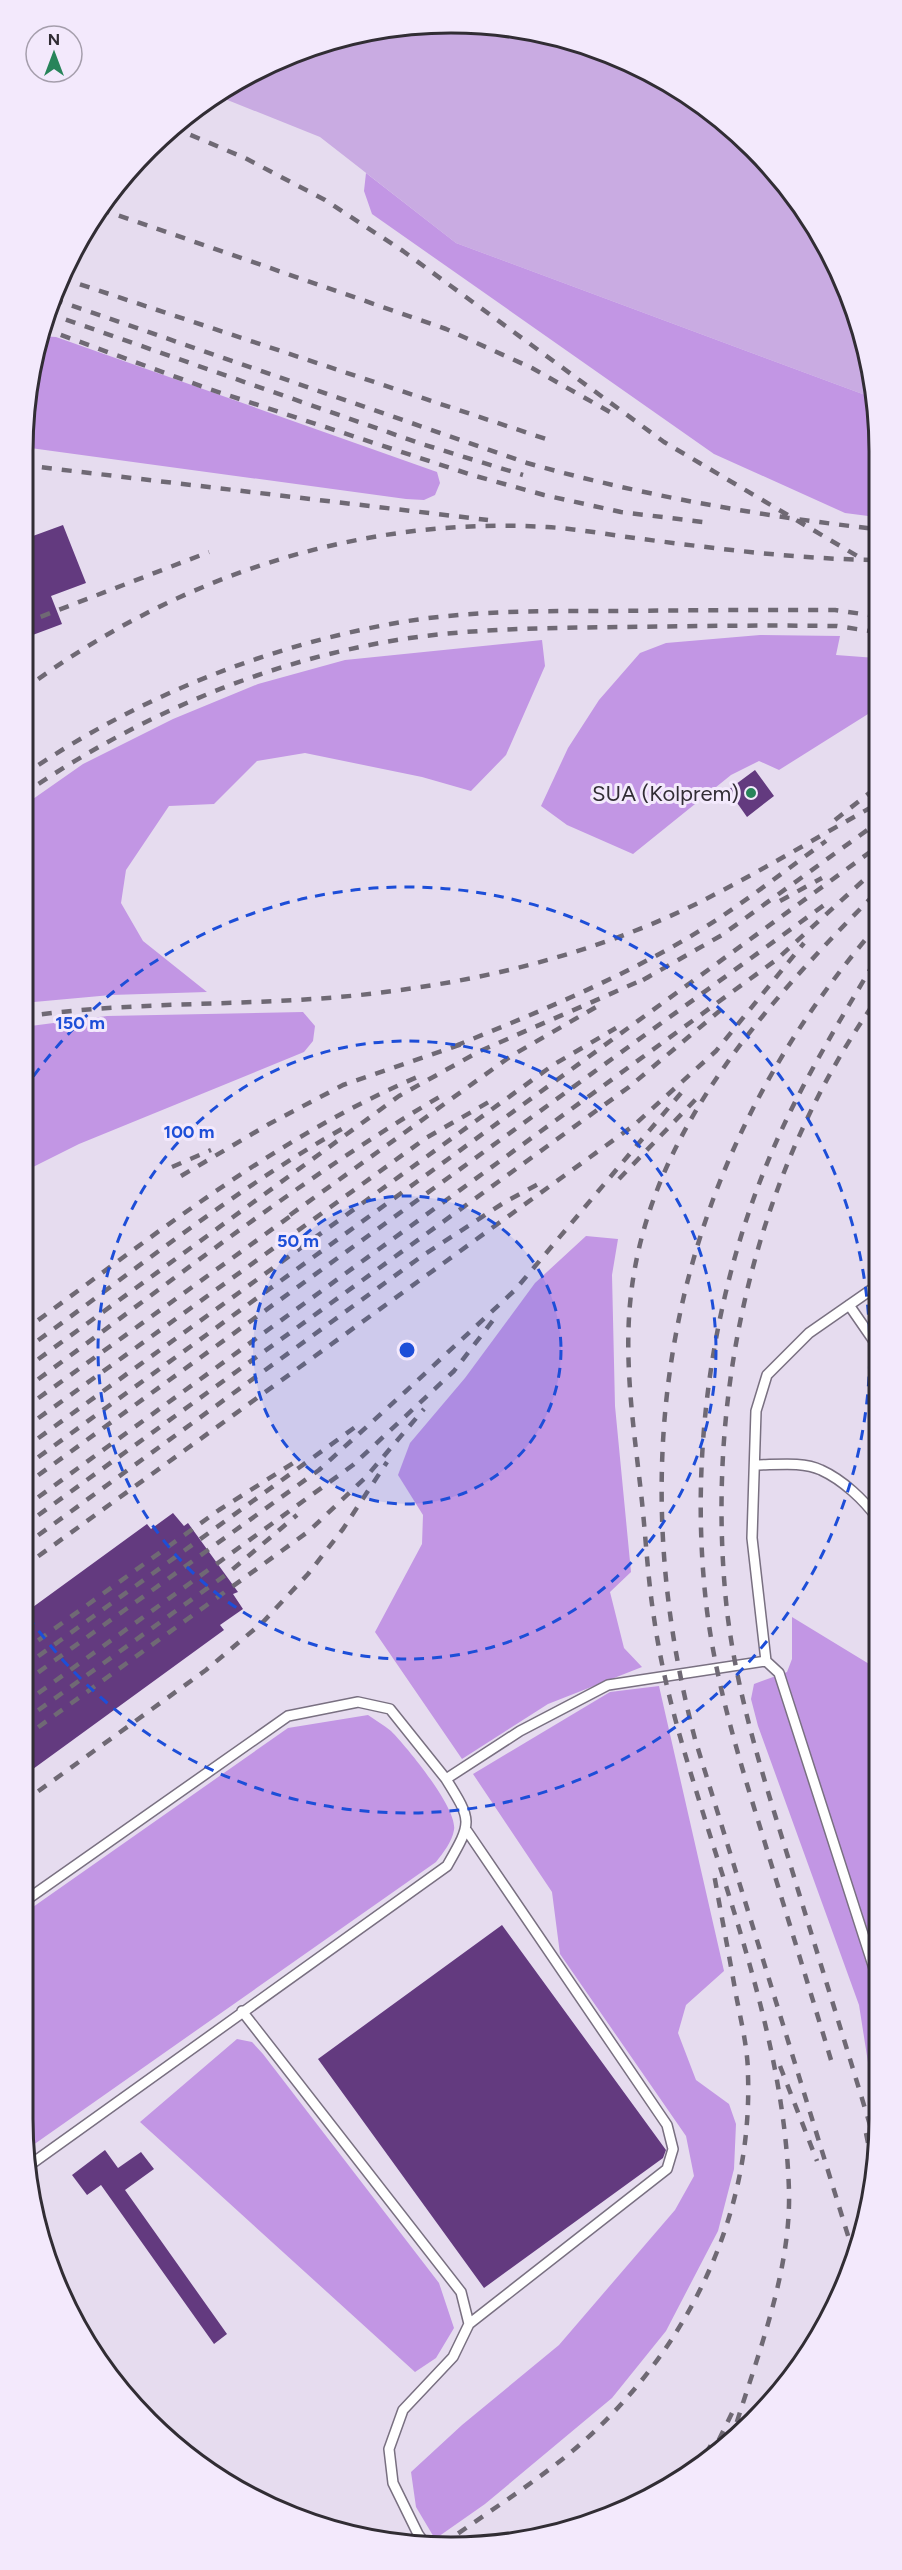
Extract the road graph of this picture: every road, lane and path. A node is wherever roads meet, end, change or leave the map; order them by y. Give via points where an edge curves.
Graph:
1 (869, 1291) edge
2 (849, 1305) junction
3 (869, 1327) edge
4 (755, 1465) junction
5 (869, 1509) edge
6 (766, 1661) junction
7 (446, 1779) junction
8 (466, 1831) junction
9 (33, 1895) edge
10 (869, 1953) edge
11 (242, 2011) junction
12 (36, 2161) edge
13 (469, 2324) junction
14 (419, 2535) edge

1 - 2 lane
2 - 3 lane
2 - 4 lane via 809,1333 767,1375 756,1411
4 - 5 lane via 820,1469 848,1487
4 - 6 lane via 752,1538
6 - 7 lane via 608,1685 520,1731
6 - 10 lane via 779,1673
7 - 8 lane via 465,1809
7 - 9 lane via 390,1710 358,1702 288,1716
8 - 11 lane via 447,1866
8 - 13 lane via 667,2125 673,2149 667,2169
11 - 12 lane
11 - 13 lane via 461,2292
13 - 14 lane via 453,2357 403,2410 389,2449 393,2483

